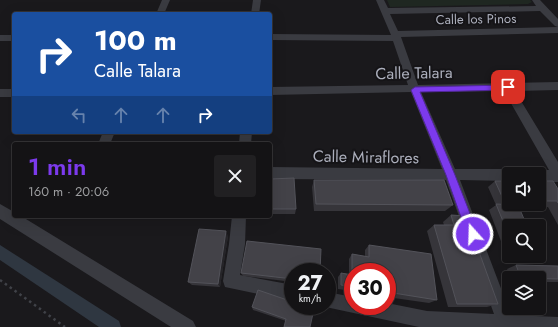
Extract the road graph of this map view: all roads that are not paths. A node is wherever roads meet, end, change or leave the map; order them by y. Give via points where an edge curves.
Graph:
1 (166, 0) edge
2 (257, 0) edge
3 (535, 0) edge
4 (383, 6) edge
5 (542, 8) junction
6 (161, 12) edge
7 (255, 12) edge
8 (558, 24) edge
9 (558, 30) edge
10 (395, 36) junction
11 (272, 37) edge
12 (0, 38) edge
13 (12, 38) edge
14 (558, 86) edge
15 (508, 87) junction
16 (415, 90) junction
17 (272, 92) edge
18 (0, 93) edge
19 (12, 93) edge
20 (272, 173) edge
21 (450, 175) junction
22 (502, 175) edge
23 (558, 175) edge
24 (546, 176) edge
25 (0, 211) edge
26 (239, 218) edge
27 (284, 291) edge
28 (396, 314) edge
29 (506, 324) junction
30 (558, 326) edge
31 (187, 327) edge

1 - 6 street
2 - 7 street
3 - 5 street
4 - 5 street
4 - 10 street
5 - 8 street
9 - 10 street, Calle los Pinos
10 - 11 street, Calle los Pinos
10 - 16 street
12 - 13 street
14 - 15 street, Calle Talara
15 - 16 street, Calle Talara
15 - 23 street
16 - 17 street, Calle Talara
16 - 21 street
18 - 19 street
20 - 21 street, Calle Miraflores
21 - 22 street, Calle Miraflores
21 - 29 street
23 - 24 street
25 - 31 street
26 - 27 street via 231,281
28 - 29 street via 427,320
29 - 30 street

